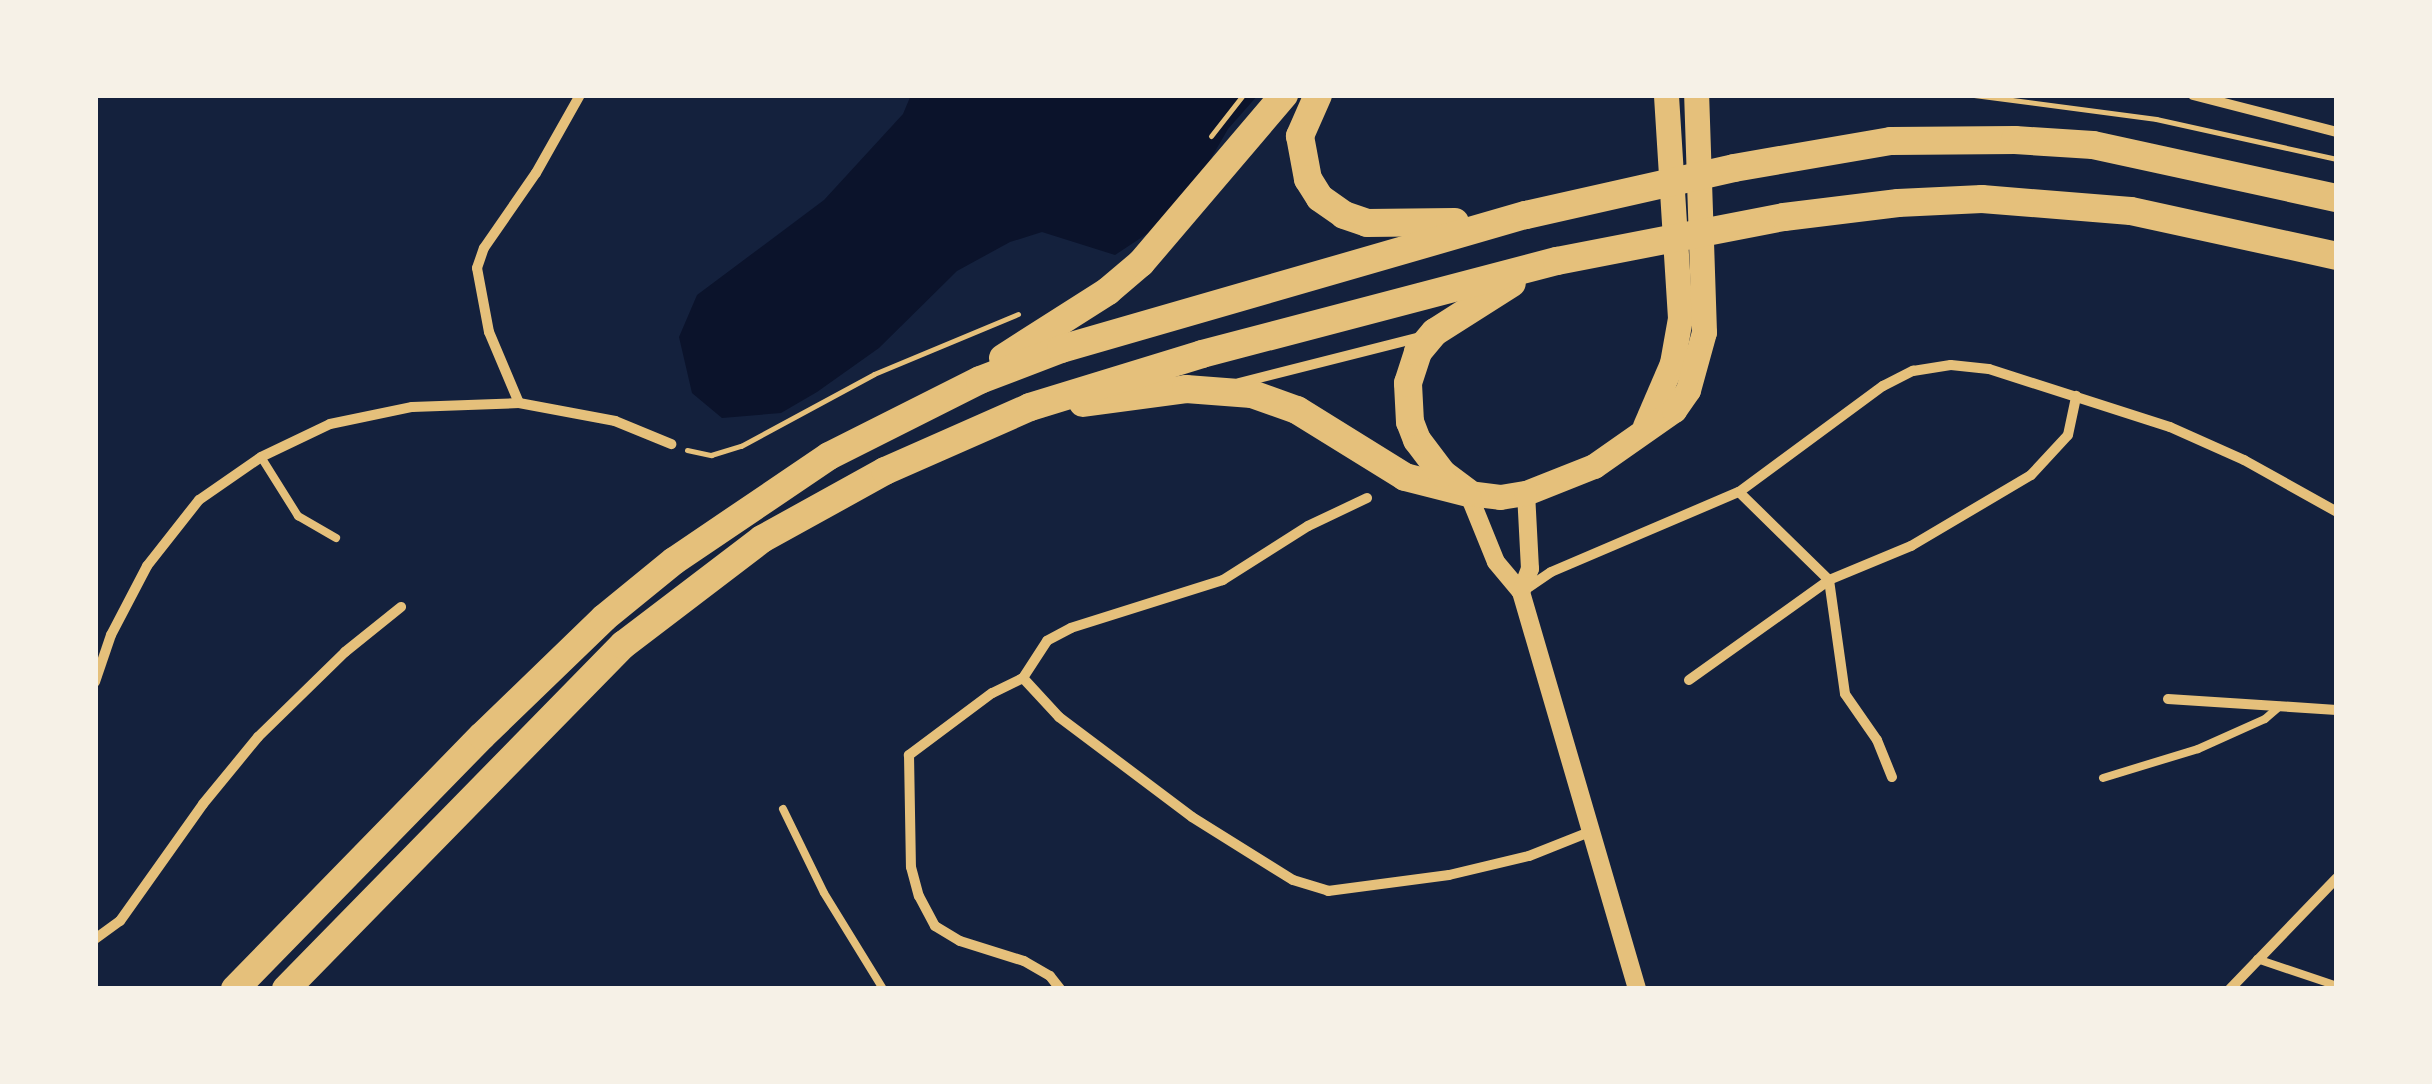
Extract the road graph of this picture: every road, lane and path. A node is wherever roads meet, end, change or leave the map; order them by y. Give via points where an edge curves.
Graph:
1 (580, 95) edge
2 (1243, 95) edge
3 (1284, 95) edge
4 (1318, 95) edge
5 (1974, 95) edge
6 (2193, 95) edge
7 (1696, 103) edge
8 (1667, 105) edge
9 (2337, 132) edge
10 (1200, 149) dead end
11 (2337, 159) edge
12 (2337, 198) edge
13 (1526, 214) junction
14 (2337, 256) edge
15 (1557, 261) junction
16 (1692, 290) junction
17 (1023, 312) dead end
18 (1434, 332) junction
19 (1213, 388) junction
20 (2076, 396) junction
21 (519, 404) junction
22 (918, 410) junction
23 (1008, 416) junction
24 (671, 444) joint
25 (261, 456) junction
26 (1526, 492) junction
27 (1740, 492) junction
28 (1468, 493) junction
29 (1367, 498) dead end
30 (2337, 512) edge
31 (336, 538) dead end
32 (1829, 580) junction
33 (1521, 592) junction
34 (401, 607) dead end
35 (1023, 678) junction
36 (1689, 680) dead end
37 (95, 682) edge
38 (2168, 699) dead end
39 (2280, 706) junction
40 (2337, 710) edge
41 (1892, 777) dead end
42 (2103, 778) dead end
43 (783, 809) dead end
44 (1592, 831) junction
45 (2337, 878) edge
46 (95, 939) edge
47 (2257, 958) junction
48 (2337, 986) edge
49 (235, 989) edge
50 (286, 989) edge
51 (883, 989) edge
52 (1060, 989) edge
53 (1637, 989) edge
54 (2230, 989) edge

1 - 21 street via 478,268 489,332
2 - 10 path
3 - 22 highway via 1141,263 1108,291
4 - 13 highway via 1300,136 1301,157 1320,198 1344,214 1367,223 1424,226
5 - 11 path via 2156,119
6 - 9 street
7 - 16 main road
8 - 16 main road
12 - 13 highway via 2093,146 1955,138 1817,152
13 - 22 highway via 1144,322 980,380
14 - 15 highway via 2131,210 1982,199 1784,217
15 - 18 highway via 1479,300
15 - 23 highway via 1185,358
16 - 26 main road via 1646,426 1594,466
17 - 24 path via 874,374 723,453 695,454
18 - 19 street
18 - 28 highway via 1412,365 1410,422 1426,454
19 - 23 highway
19 - 28 highway via 1297,410 1406,477
20 - 27 street via 1989,368 1913,370
20 - 30 street via 2170,427
20 - 32 street via 2068,435 2032,475 1912,546
21 - 24 street via 616,421
21 - 25 street via 451,403 367,416 330,424
22 - 49 highway via 829,456 736,516 604,618
23 - 50 highway via 885,470 762,539 623,646
25 - 31 lane via 298,516
25 - 37 street via 199,500 171,532 129,600
26 - 28 main road
26 - 33 street via 1530,568
27 - 32 street
27 - 33 street via 1551,572
28 - 33 street via 1496,562
29 - 35 street via 1223,580 1071,628 1047,642
32 - 36 street
32 - 41 street via 1845,694
33 - 44 street
34 - 46 street via 258,738 120,922
35 - 44 street via 1059,716 1192,817 1293,880 1328,890 1449,876
35 - 52 street via 952,720 910,756 911,867 936,926 960,941 1024,961
38 - 39 street
39 - 40 street
39 - 42 lane via 2198,749
43 - 51 lane
44 - 53 street
45 - 47 street
47 - 48 lane
47 - 54 street

